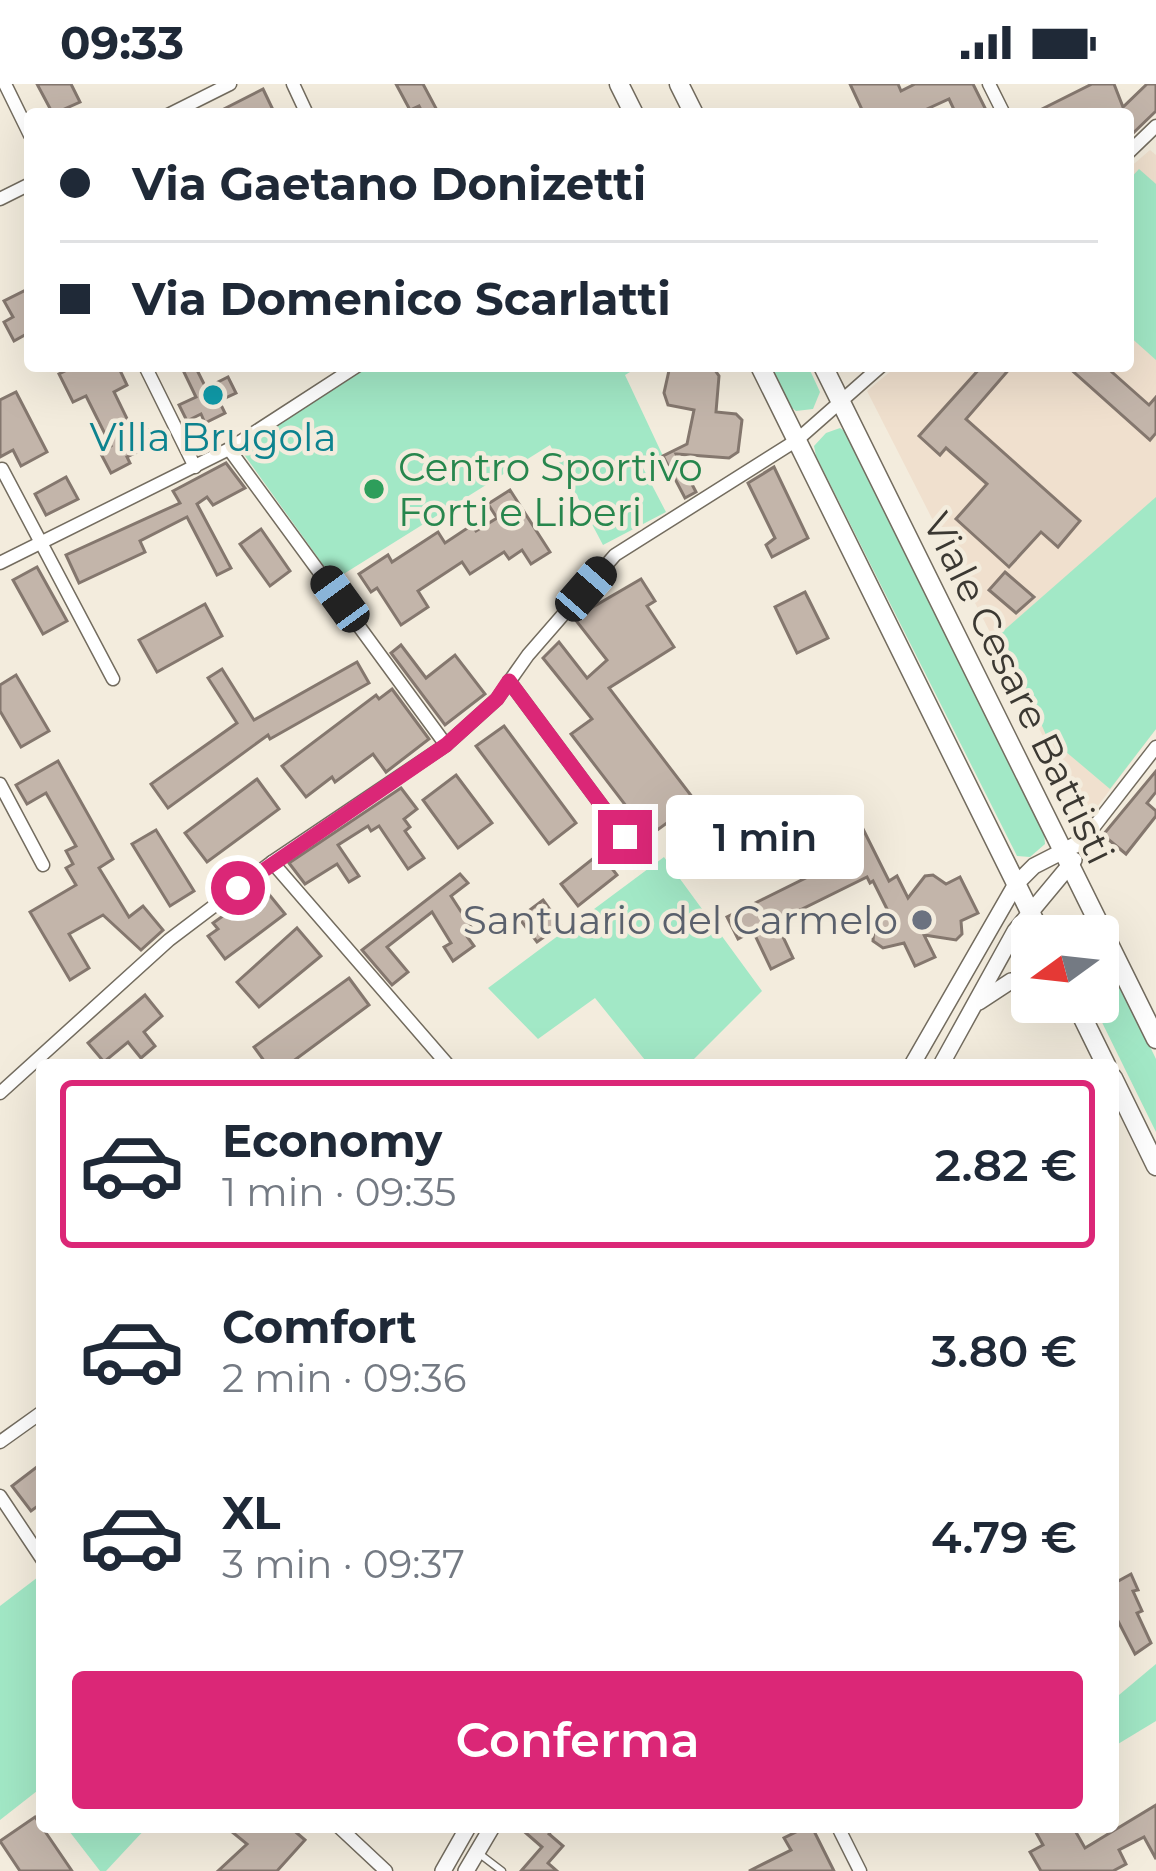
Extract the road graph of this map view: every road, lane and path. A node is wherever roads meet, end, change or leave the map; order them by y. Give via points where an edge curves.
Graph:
1 (5, 84) edge
2 (230, 84) edge
3 (182, 108) edge
4 (24, 123) edge
5 (1156, 125) edge
6 (1134, 148) edge
7 (148, 372) edge
8 (348, 372) edge
9 (763, 372) edge
10 (826, 372) edge
11 (874, 372) edge
12 (842, 402) junction
13 (797, 440) junction
14 (229, 449) junction
15 (195, 467) junction
16 (2, 469) edge
17 (41, 543) junction
18 (0, 563) edge
19 (113, 679) dead end
20 (509, 681) junction
21 (446, 745) junction
22 (1156, 747) edge
23 (0, 784) edge
24 (625, 837) dead end
25 (1083, 841) joint
26 (1066, 859) junction
27 (272, 862) junction
28 (44, 865) dead end
29 (1016, 884) junction
30 (1030, 910) junction
31 (1032, 915) edge
32 (1011, 981) edge
33 (1085, 1023) edge
34 (963, 1024) junction
35 (1156, 1039) edge
36 (38, 1059) edge
37 (443, 1059) edge
38 (915, 1059) edge
39 (944, 1059) edge
40 (1103, 1059) edge
41 (36, 1060) edge
42 (1119, 1090) edge
43 (0, 1093) edge
44 (1156, 1166) edge
45 (36, 1416) edge
46 (0, 1442) edge
47 (0, 1496) edge
48 (36, 1550) edge
49 (345, 1833) edge
50 (464, 1833) edge
51 (488, 1833) edge
52 (841, 1833) edge
53 (477, 1852) junction
54 (386, 1871) edge
55 (442, 1871) edge
56 (466, 1871) edge
57 (502, 1871) edge
58 (860, 1871) edge

1 - 4 street
2 - 3 street
5 - 6 street
7 - 15 street
8 - 14 street
9 - 13 main road
10 - 12 main road, Viale Cesare Battisti
11 - 12 street
12 - 13 street
12 - 26 main road, Viale Cesare Battisti
13 - 20 street via 615,556
13 - 29 main road
14 - 15 street
14 - 21 street
15 - 17 street
16 - 17 street
17 - 18 street
17 - 19 street
20 - 21 street
20 - 24 street
21 - 27 street
22 - 25 street
23 - 28 street
25 - 26 street
26 - 29 street via 1034,866
26 - 30 street
26 - 35 main road, Viale Cesare Battisti
27 - 36 street via 169,940
27 - 37 street
29 - 30 main road
29 - 38 street
30 - 31 main road
30 - 34 street
32 - 34 street
33 - 40 main road
34 - 39 street
41 - 43 street
42 - 44 main road
45 - 46 street
47 - 48 street
49 - 54 street
50 - 55 street
51 - 53 street
52 - 58 street
53 - 56 street
53 - 57 lane

